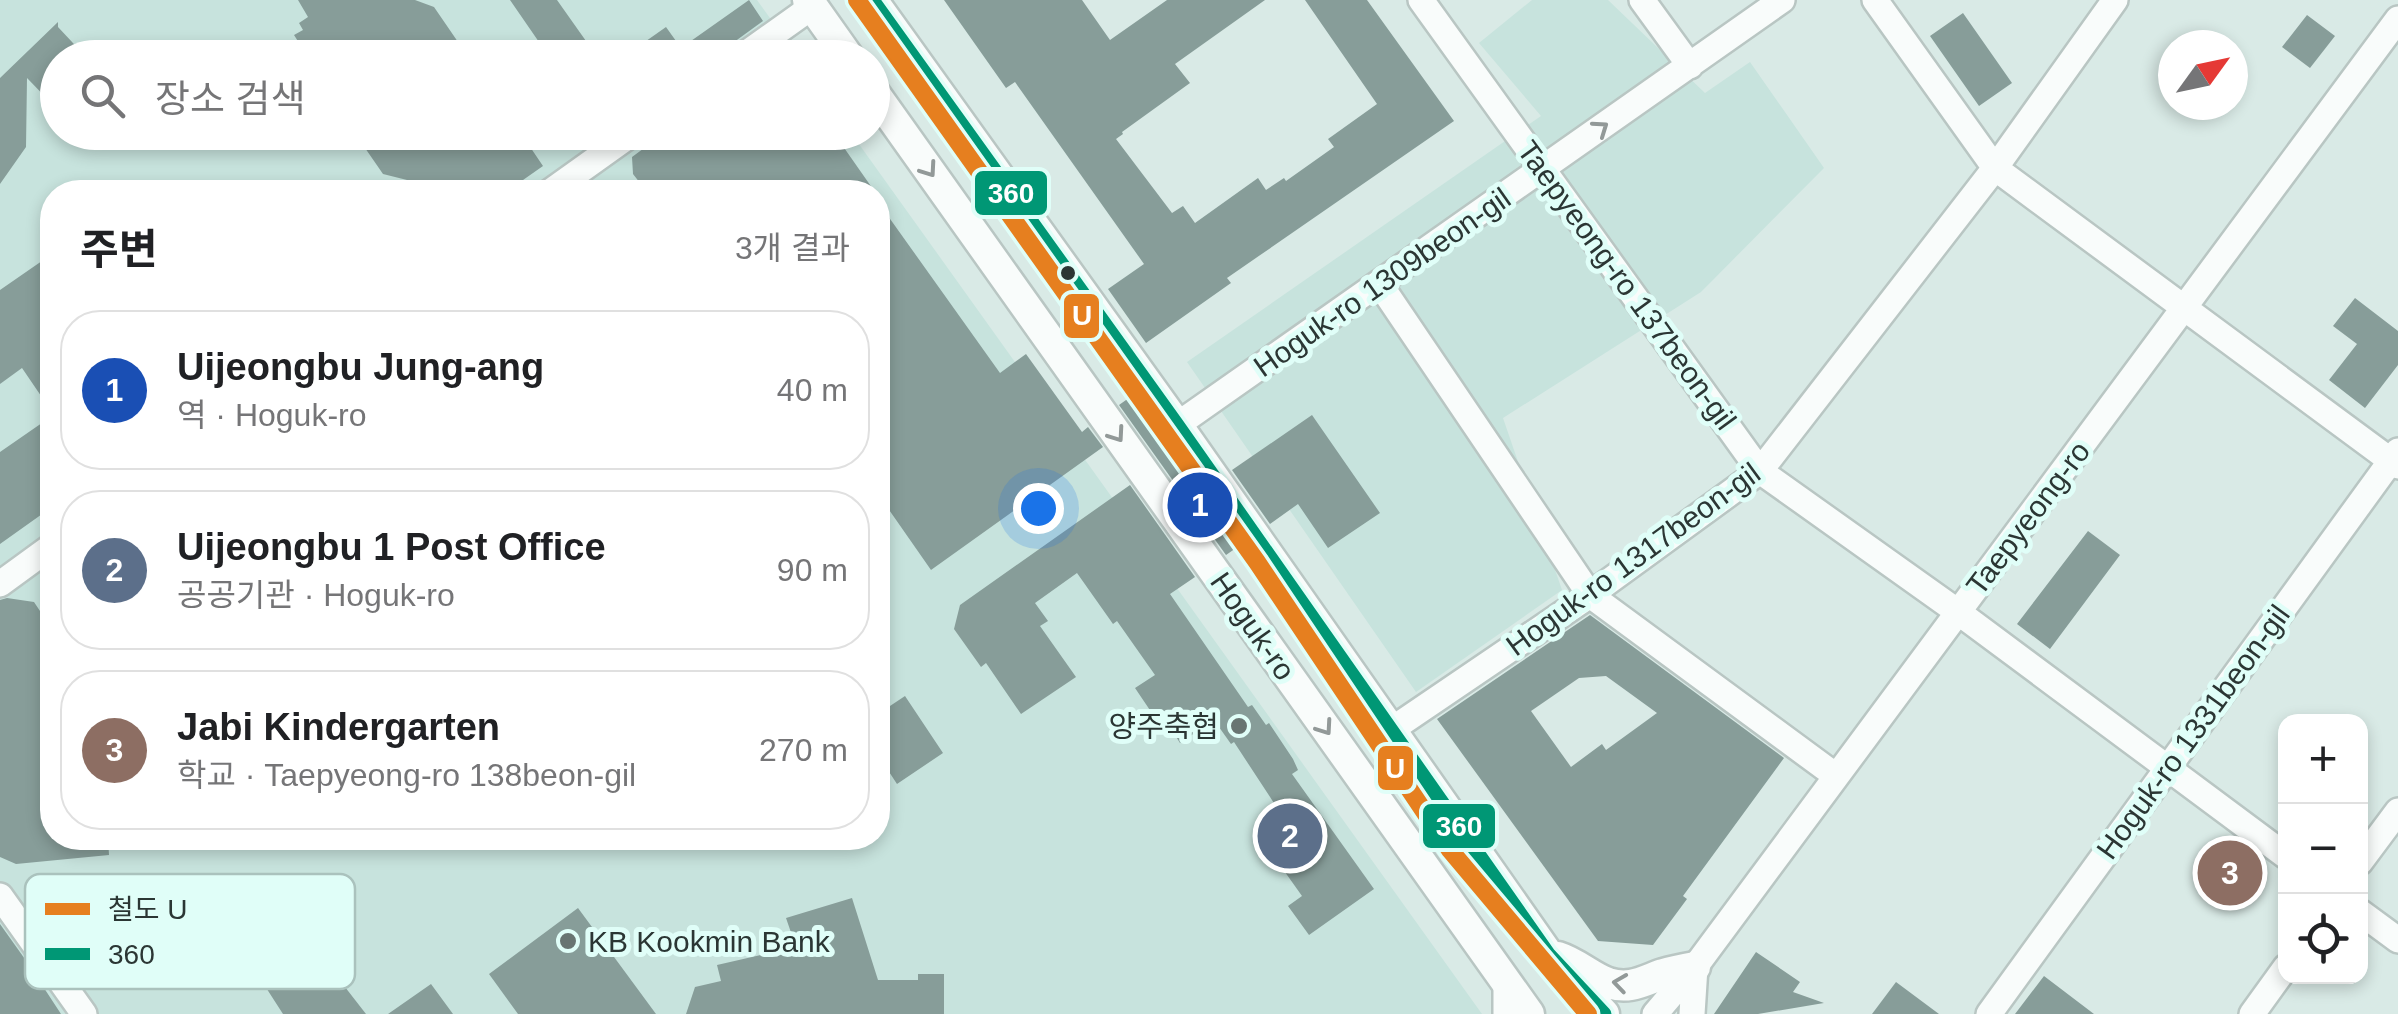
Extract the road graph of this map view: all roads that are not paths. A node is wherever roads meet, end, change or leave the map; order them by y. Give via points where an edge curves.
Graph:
1 (872, 0) edge
2 (1422, 0) edge
3 (1642, 0) edge
4 (1782, 0) edge
5 (1874, 0) edge
6 (2114, 0) edge
7 (810, 3) edge
8 (2398, 20) edge
9 (763, 40) edge
10 (836, 40) edge
11 (1690, 66) junction
12 (890, 116) edge
13 (609, 150) edge
14 (1995, 168) junction
15 (1543, 169) junction
16 (567, 180) edge
17 (1379, 283) junction
18 (2184, 306) junction
19 (1177, 425) junction
20 (2396, 459) edge
21 (1760, 470) junction
22 (40, 555) edge
23 (0, 584) edge
24 (1590, 594) junction
25 (1958, 612) junction
26 (1391, 730) junction
27 (2167, 768) junction
28 (1836, 776) junction
29 (2398, 811) edge
30 (2278, 850) edge
31 (2368, 851) edge
32 (0, 896) edge
33 (2368, 918) edge
34 (25, 931) edge
35 (2398, 940) edge
36 (1548, 954) junction
37 (1694, 967) junction
38 (2278, 977) edge
39 (66, 989) edge
40 (1506, 999) edge
41 (84, 1014) edge
42 (1529, 1014) edge
43 (1604, 1014) edge
44 (1654, 1014) edge
45 (1692, 1014) edge
46 (1989, 1014) edge
47 (2252, 1014) edge

1 - 19 street, Hoguk-ro
2 - 15 street, Taepyeong-ro 137beon-gil
3 - 11 street
4 - 11 street, Hoguk-ro 1309beon-gil
5 - 14 street
6 - 14 street, Hoguk-ro 1317beon-gil
7 - 9 street
7 - 10 street
8 - 18 street, Taepyeong-ro
15 -> 11 street, Hoguk-ro 1309beon-gil
12 -> 40 street, Hoguk-ro
13 - 16 street
14 - 18 street
14 - 21 street, Hoguk-ro 1317beon-gil
15 - 17 street, Hoguk-ro 1309beon-gil
15 - 21 street, Taepyeong-ro 137beon-gil
17 - 19 street, Hoguk-ro 1309beon-gil
17 - 24 street
18 - 20 street
18 - 25 street, Taepyeong-ro
19 - 26 street, Hoguk-ro
20 - 27 street, Hoguk-ro 1331beon-gil
21 - 24 street, Hoguk-ro 1317beon-gil
21 - 25 street, Taepyeong-ro 137beon-gil
22 - 23 street
24 - 26 street, Hoguk-ro 1317beon-gil
24 - 28 street
25 - 27 street, Taepyeong-ro 137beon-gil
25 - 28 street, Taepyeong-ro
26 - 36 street, Hoguk-ro
27 - 30 street, Taepyeong-ro 137beon-gil
27 - 46 street, Hoguk-ro 1331beon-gil
28 - 37 street, Taepyeong-ro
29 - 31 street
32 - 34 street
33 - 35 street
37 -> 36 street via 1626,986
36 - 43 street, Hoguk-ro
37 - 44 street, Taepyeong-ro
37 - 45 street
38 - 47 street
39 - 41 street
40 - 42 street, Hoguk-ro

